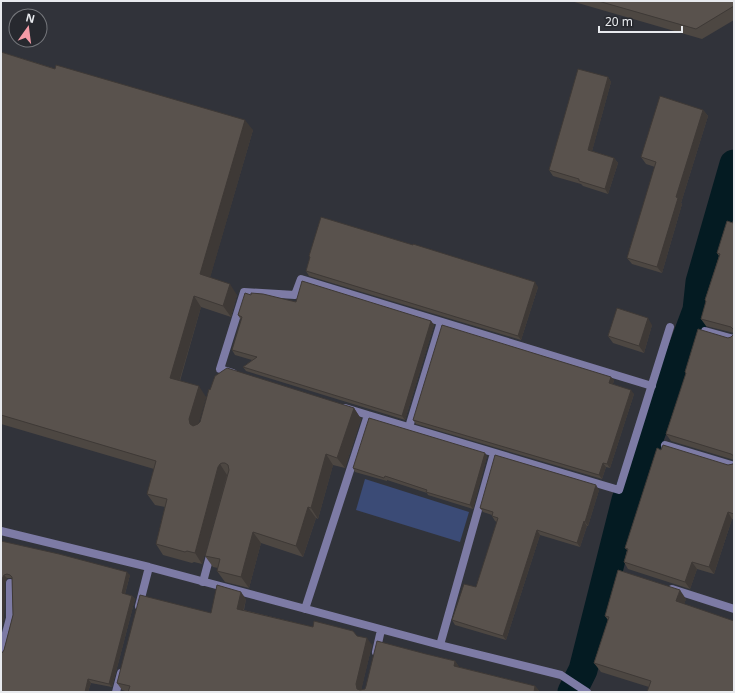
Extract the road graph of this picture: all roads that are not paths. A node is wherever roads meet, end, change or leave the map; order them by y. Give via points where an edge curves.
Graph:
1 (441, 322) junction
2 (670, 327) dead end
3 (704, 331) edge
4 (734, 339) edge
5 (242, 376) edge
6 (652, 386) junction
7 (338, 406) edge
8 (368, 415) junction
9 (409, 427) junction
10 (665, 445) edge
11 (494, 453) junction
12 (734, 466) edge
13 (1, 531) edge
14 (213, 545) edge
15 (149, 567) junction
16 (203, 582) junction
17 (10, 583) edge
18 (666, 587) edge
19 (306, 609) junction
20 (734, 609) edge
21 (137, 611) edge
22 (381, 630) junction
23 (440, 645) junction
24 (1, 652) edge
25 (374, 657) edge
26 (124, 663) edge
27 (116, 692) edge
28 (587, 692) edge

1 - 5 street via 301,279 295,295 244,292 219,373
1 - 6 street
1 - 9 street
2 - 6 street
3 - 4 street
6 - 11 street via 619,490
7 - 8 street
8 - 9 street
8 - 19 street
9 - 11 street
10 - 12 street
11 - 23 street
13 - 15 street
14 - 16 street
15 - 16 street
15 - 21 street
16 - 19 street
17 - 24 street via 10,618
18 - 20 street
19 - 22 street
22 - 23 street
22 - 25 street
23 - 28 street via 561,675
26 - 27 street

